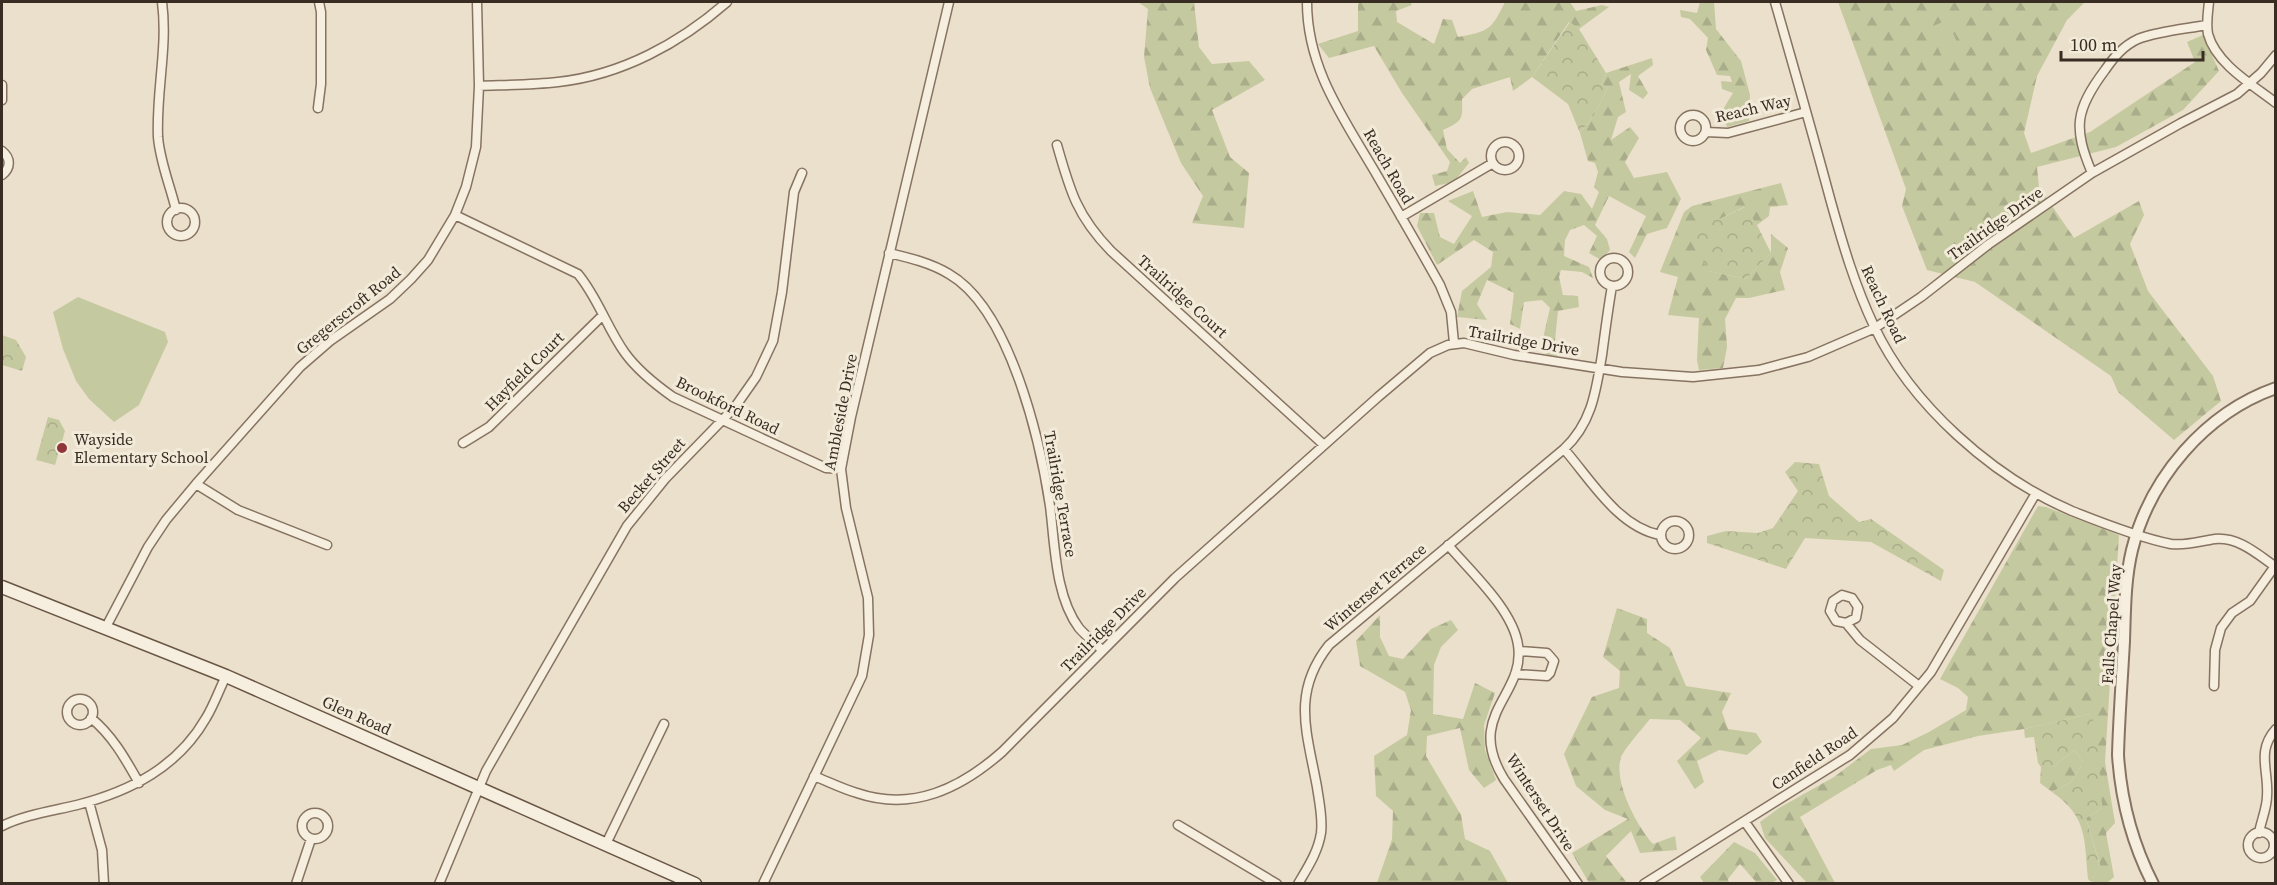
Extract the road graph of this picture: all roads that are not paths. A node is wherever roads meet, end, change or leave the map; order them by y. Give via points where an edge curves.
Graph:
1 (162, 2) edge
2 (319, 2) edge
3 (477, 2) edge
4 (727, 2) edge
5 (949, 2) edge
6 (1307, 2) edge
7 (1775, 2) edge
8 (2210, 2) edge
9 (2207, 25) junction
10 (2276, 56) edge
11 (2251, 83) junction
12 (2, 86) edge
13 (479, 86) junction
14 (2, 100) edge
15 (2276, 103) edge
16 (318, 108) dead end
17 (1806, 112) junction
18 (1706, 132) dead end
19 (1057, 145) dead end
20 (2, 151) edge
21 (1493, 163) dead end
22 (802, 173) dead end
23 (2092, 173) junction
24 (2, 175) edge
25 (176, 210) dead end
26 (455, 215) junction
27 (1401, 217) junction
28 (890, 253) junction
29 (1612, 286) dead end
30 (603, 315) junction
31 (1875, 328) junction
32 (1454, 343) junction
33 (1600, 369) junction
34 (2276, 388) edge
35 (722, 420) junction
36 (463, 443) dead end
37 (1324, 445) junction
38 (1564, 449) junction
39 (842, 470) junction
40 (196, 484) junction
41 (2036, 493) junction
42 (2137, 533) junction
43 (1660, 535) dead end
44 (327, 545) dead end
45 (1448, 545) junction
46 (2275, 566) edge
47 (2, 587) edge
48 (1846, 623) dead end
49 (106, 627) junction
50 (1102, 650) junction
51 (1519, 651) junction
52 (1515, 674) junction
53 (226, 676) junction
54 (1919, 686) junction
55 (2214, 686) dead end
56 (91, 718) dead end
57 (664, 724) dead end
58 (2276, 729) edge
59 (814, 776) junction
60 (138, 783) junction
61 (480, 787) junction
62 (89, 802) junction
63 (1745, 822) junction
64 (1178, 825) dead end
65 (2, 826) edge
66 (2259, 833) dead end
67 (311, 839) dead end
68 (606, 844) junction
69 (104, 884) edge
70 (296, 884) edge
71 (439, 884) edge
72 (695, 884) edge
73 (763, 884) edge
74 (1277, 884) edge
75 (1298, 884) edge
76 (1578, 884) edge
77 (1644, 884) edge
78 (1789, 884) edge
79 (2153, 884) edge

1 - 25 street via 165,25 158,138
2 - 16 street
3 - 13 street, Gregerscroft Road
4 - 13 street via 682,37 626,65 559,82
5 - 28 street, Ambleside Drive
6 - 27 street, Reach Road via 1318,69
7 - 17 street, Reach Road
8 - 9 street
9 - 11 street via 2219,54
9 - 23 street via 2141,38 2114,57 2085,98 2081,113 2080,138
10 - 11 street, Trailridge Drive
11 - 15 street
11 - 23 street, Trailridge Drive
12 - 14 street
13 - 26 street, Gregerscroft Road via 476,147
17 - 18 street, Reach Way via 1728,133
17 - 31 street, Reach Road via 1843,246
19 - 37 street, Trailridge Court via 1069,187 1092,231
20 - 24 street via 9,164
21 - 27 street
22 - 35 street, Becket Street via 794,192 773,341 756,377
23 - 31 street, Trailridge Drive
26 - 30 street, Brookford Road via 578,274
26 - 40 street, Gregerscroft Road via 428,260 411,279 300,368
27 - 32 street, Reach Road via 1447,299
28 - 39 street, Ambleside Drive
28 - 50 street, Trailridge Terrace via 927,262 951,274 978,298 993,321 1019,379 1038,437 1063,598 1081,630
29 - 33 street, Winterset Terrace
30 - 35 street, Brookford Road via 626,354 655,385 673,398
30 - 36 street, Hayfield Court via 489,427
31 - 33 street, Trailridge Drive via 1808,357 1759,370 1667,376
31 - 41 street, Reach Road via 1938,416 1992,465
32 - 33 street, Trailridge Drive
32 - 37 street, Trailridge Drive via 1421,360
33 - 38 street, Winterset Terrace via 1589,417
34 - 42 street, Falls Chapel Way via 2232,410 2193,441 2160,484
35 - 39 street, Brookford Road via 826,468
35 - 61 street, Becket Street via 665,479 627,526
37 - 50 street, Trailridge Drive
38 - 43 street via 1613,507 1636,527
38 - 45 street, Winterset Terrace
39 - 59 street, Ambleside Drive via 846,508 868,598 869,635 862,676
40 - 44 street via 238,510
40 - 49 street, Gregerscroft Road via 148,547
41 - 42 street, Reach Road via 2101,523
41 - 54 street, Canfield Road
42 - 46 street, Reach Road via 2185,546 2229,539
42 - 79 street, Falls Chapel Way via 2126,591 2118,755 2129,824
45 - 51 street, Winterset Drive via 1508,617
45 - 75 street, Winterset Terrace via 1329,645 1316,661 1306,684 1304,713 1321,830 1311,862
46 - 55 street via 2250,602 2232,613 2221,628 2215,650
47 - 49 main road, Glen Road
48 - 54 street via 1860,640
49 - 53 main road, Glen Road
50 - 59 street, Trailridge Drive via 1002,752 954,787 927,797 890,799 859,794
51 - 52 street, Winterset Drive
51 - 52 street via 1546,653 1554,661 1547,676
52 - 76 street, Winterset Drive via 1493,720 1495,761
53 - 60 street via 187,746 171,763
53 - 61 main road, Glen Road
54 - 63 street, Canfield Road via 1893,718 1863,745
56 - 60 street via 124,756
57 - 68 street
58 - 66 street via 2268,738 2264,753 2267,797
59 - 73 street, Ambleside Drive
60 - 62 street
61 - 68 main road, Glen Road
61 - 71 street, Becket Street
62 - 65 street
62 - 69 street via 102,850
63 - 77 street, Canfield Road
63 - 78 street
64 - 74 street
67 - 70 street
68 - 72 main road, Glen Road

